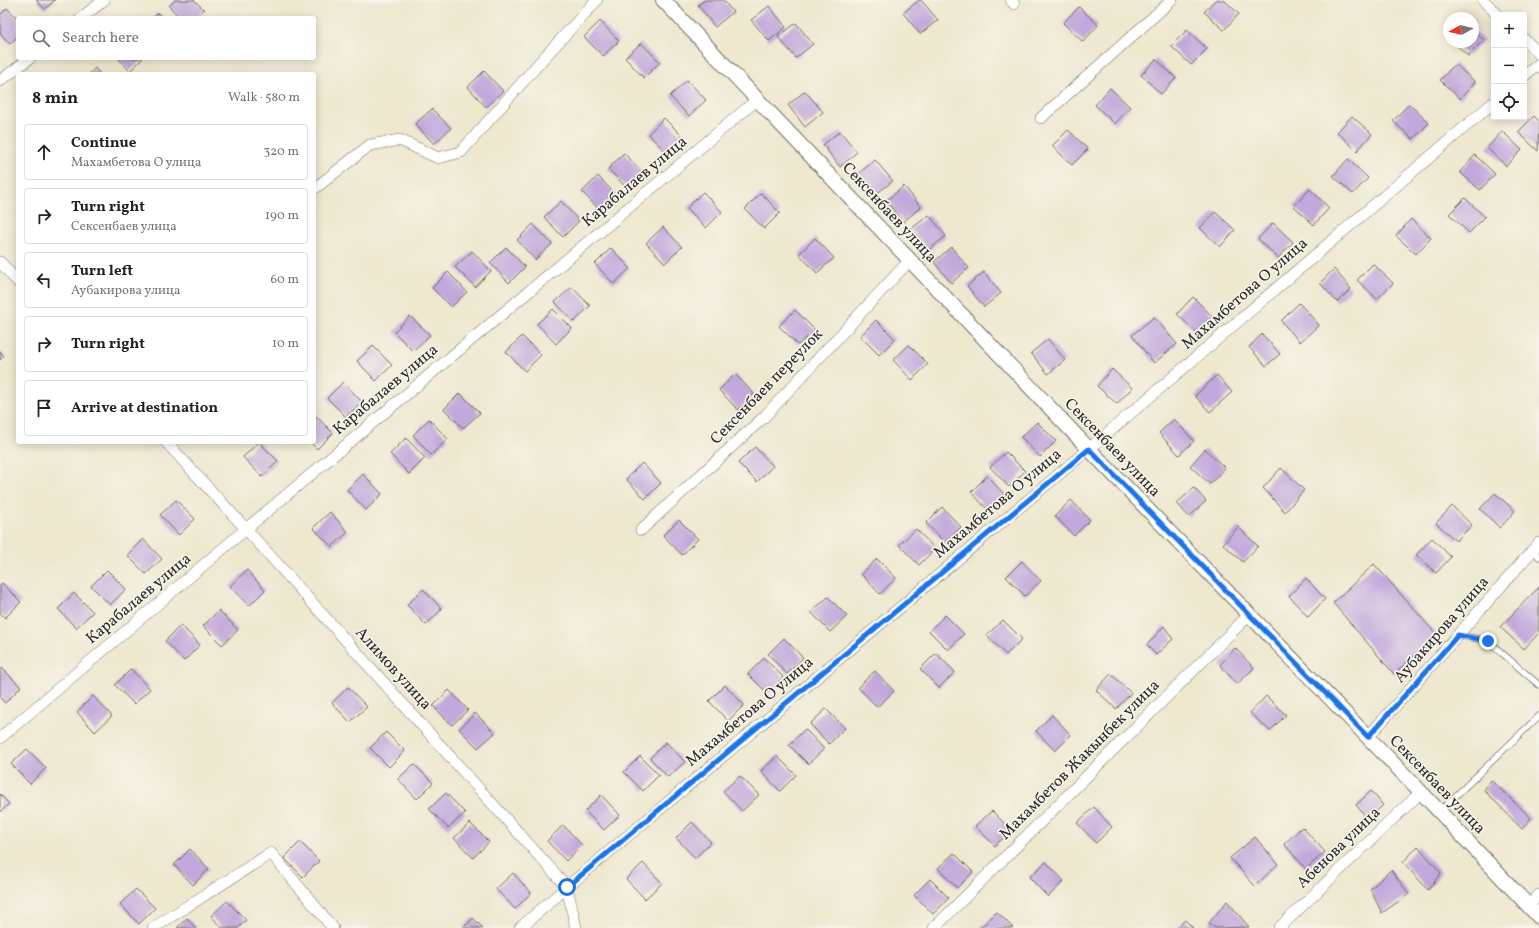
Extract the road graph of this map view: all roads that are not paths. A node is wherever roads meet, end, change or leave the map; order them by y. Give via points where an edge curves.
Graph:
1 (104, 0) edge
2 (597, 0) edge
3 (663, 0) edge
4 (1172, 0) edge
5 (1483, 0) edge
6 (1495, 12) edge
7 (84, 16) edge
8 (1527, 42) edge
9 (1539, 54) edge
10 (27, 60) edge
11 (1539, 64) edge
12 (1527, 74) edge
13 (0, 81) edge
14 (758, 99) junction
15 (1491, 105) edge
16 (1041, 118) dead end
17 (316, 187) edge
18 (910, 260) junction
19 (0, 262) edge
20 (16, 280) edge
21 (168, 444) edge
22 (1089, 449) junction
23 (246, 529) junction
24 (641, 530) dead end
25 (1537, 550) edge
26 (1249, 615) junction
27 (1458, 635) junction
28 (1539, 685) edge
29 (1539, 716) edge
30 (1368, 737) junction
31 (0, 738) edge
32 (1421, 792) junction
33 (1440, 811) junction
34 (567, 887) junction
35 (1539, 895) edge
36 (1528, 906) junction
37 (1539, 917) edge
38 (153, 928) edge
39 (333, 928) edge
40 (520, 928) edge
41 (576, 928) edge
42 (934, 928) edge
43 (1279, 928) edge

1 - 7 street
2 - 17 street via 461,152 438,158 400,140 370,145
3 - 14 street, Сексенбаев улица
4 - 16 street
5 - 6 street
8 - 9 street
10 - 13 street
11 - 12 street
14 - 18 street, Сексенбаев улица
14 - 23 street, Карабалаев улица
15 - 22 street, Махамбетова О улица
18 - 22 street, Сексенбаев улица
18 - 24 street, Сексенбаев переулок via 764,417
19 - 20 street
21 - 23 street, Алимов улица
22 - 26 street, Сексенбаев улица
22 - 34 street, Махамбетова О улица
23 - 31 street, Карабалаев улица
23 - 34 street, Алимов улица
25 - 27 street, Аубакирова улица
26 - 30 street, Сексенбаев улица
26 - 42 street, Махамбетов Жакынбек улица
27 - 28 lane via 1488,641
27 - 30 street, Аубакирова улица
29 - 33 lane
30 - 32 street, Сексенбаев улица
32 - 33 street, Сексенбаев улица
32 - 43 street, Абенова улица
33 - 36 street, Сексенбаев улица
34 - 40 street, Махамбетова О улица
34 - 41 street, Алимов улица
35 - 36 street
36 - 37 street, Сексенбаев улица
38 - 39 street via 271,853

